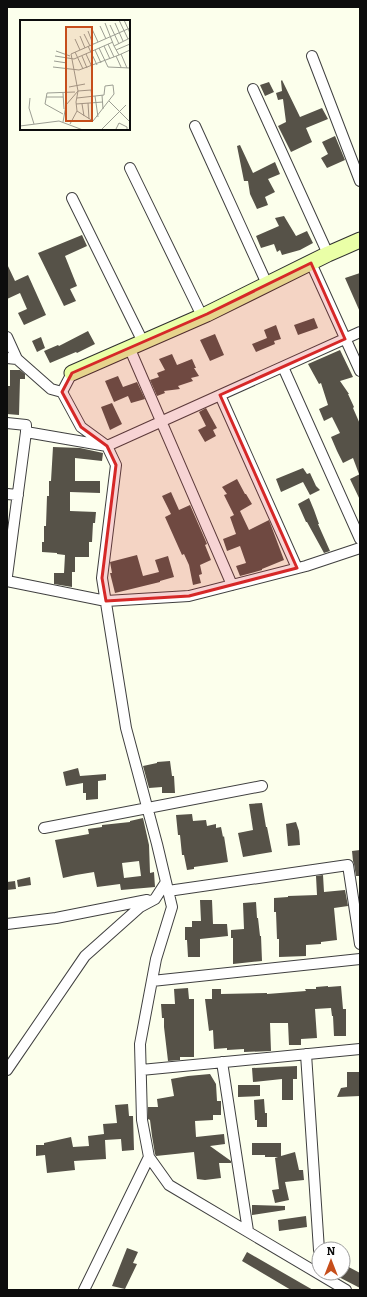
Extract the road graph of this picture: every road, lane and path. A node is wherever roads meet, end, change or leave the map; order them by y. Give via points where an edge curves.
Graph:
1 (312, 56) dead end
2 (253, 89) dead end
3 (195, 126) dead end
4 (130, 168) dead end
5 (360, 182) edge
6 (72, 198) dead end
7 (360, 240) edge
8 (328, 254) junction
9 (311, 263) junction
10 (267, 284) junction
11 (202, 316) junction
12 (360, 332) edge
13 (7, 337) edge
14 (345, 339) junction
15 (136, 345) junction
16 (12, 359) edge
17 (283, 367) junction
18 (360, 371) edge
19 (72, 373) joint
20 (62, 392) junction
21 (220, 395) junction
22 (7, 422) edge
23 (162, 422) junction
24 (26, 432) junction
25 (107, 446) junction
26 (7, 494) edge
27 (18, 495) junction
28 (360, 539) edge
29 (360, 548) edge
30 (297, 568) junction
31 (7, 576) edge
32 (7, 581) edge
33 (232, 585) junction
34 (106, 601) junction
35 (262, 786) dead end
36 (148, 808) junction
37 (44, 828) dead end
38 (167, 887) junction
39 (155, 899) junction
40 (7, 924) edge
41 (360, 944) edge
42 (360, 959) edge
43 (152, 981) junction
44 (360, 1049) edge
45 (306, 1054) junction
46 (222, 1062) junction
47 (7, 1070) edge
48 (141, 1070) junction
49 (149, 1157) junction
50 (248, 1231) junction
51 (318, 1241) edge
52 (311, 1268) edge
53 (332, 1281) edge
54 (84, 1290) edge
55 (346, 1290) edge

1 - 5 street
2 - 8 street
3 - 10 street
4 - 11 street
6 - 15 street
7 - 8 street
8 - 9 street
9 - 10 street
9 - 14 street
10 - 11 street
11 - 15 street
12 - 14 street
13 - 16 street
14 - 17 street
14 - 18 street
15 - 19 street
15 - 23 street
16 - 20 street via 51,389
17 - 21 street
17 - 28 street
19 - 20 street
20 - 25 street via 82,427
21 - 23 street
21 - 30 street
22 - 24 street via 26,425
23 - 25 street
23 - 33 street
24 - 25 street
24 - 27 street
25 - 34 street via 116,465 102,578
26 - 27 street
27 - 31 street
29 - 30 street
30 - 33 street
32 - 34 street
33 - 34 street via 188,596
34 - 36 street via 126,728
35 - 36 street
36 - 37 street
36 - 38 street
38 - 39 street
38 - 41 street via 348,865
38 - 43 street via 172,907
39 - 40 street via 56,918
39 - 47 street via 140,907 85,956
42 - 43 street
43 - 48 street via 140,1044
44 - 45 street
45 - 46 street
45 - 51 street
46 - 48 street
46 - 50 street
48 - 49 street via 142,1120
49 - 50 street via 169,1185
49 - 54 street
50 - 52 street
53 - 55 street

